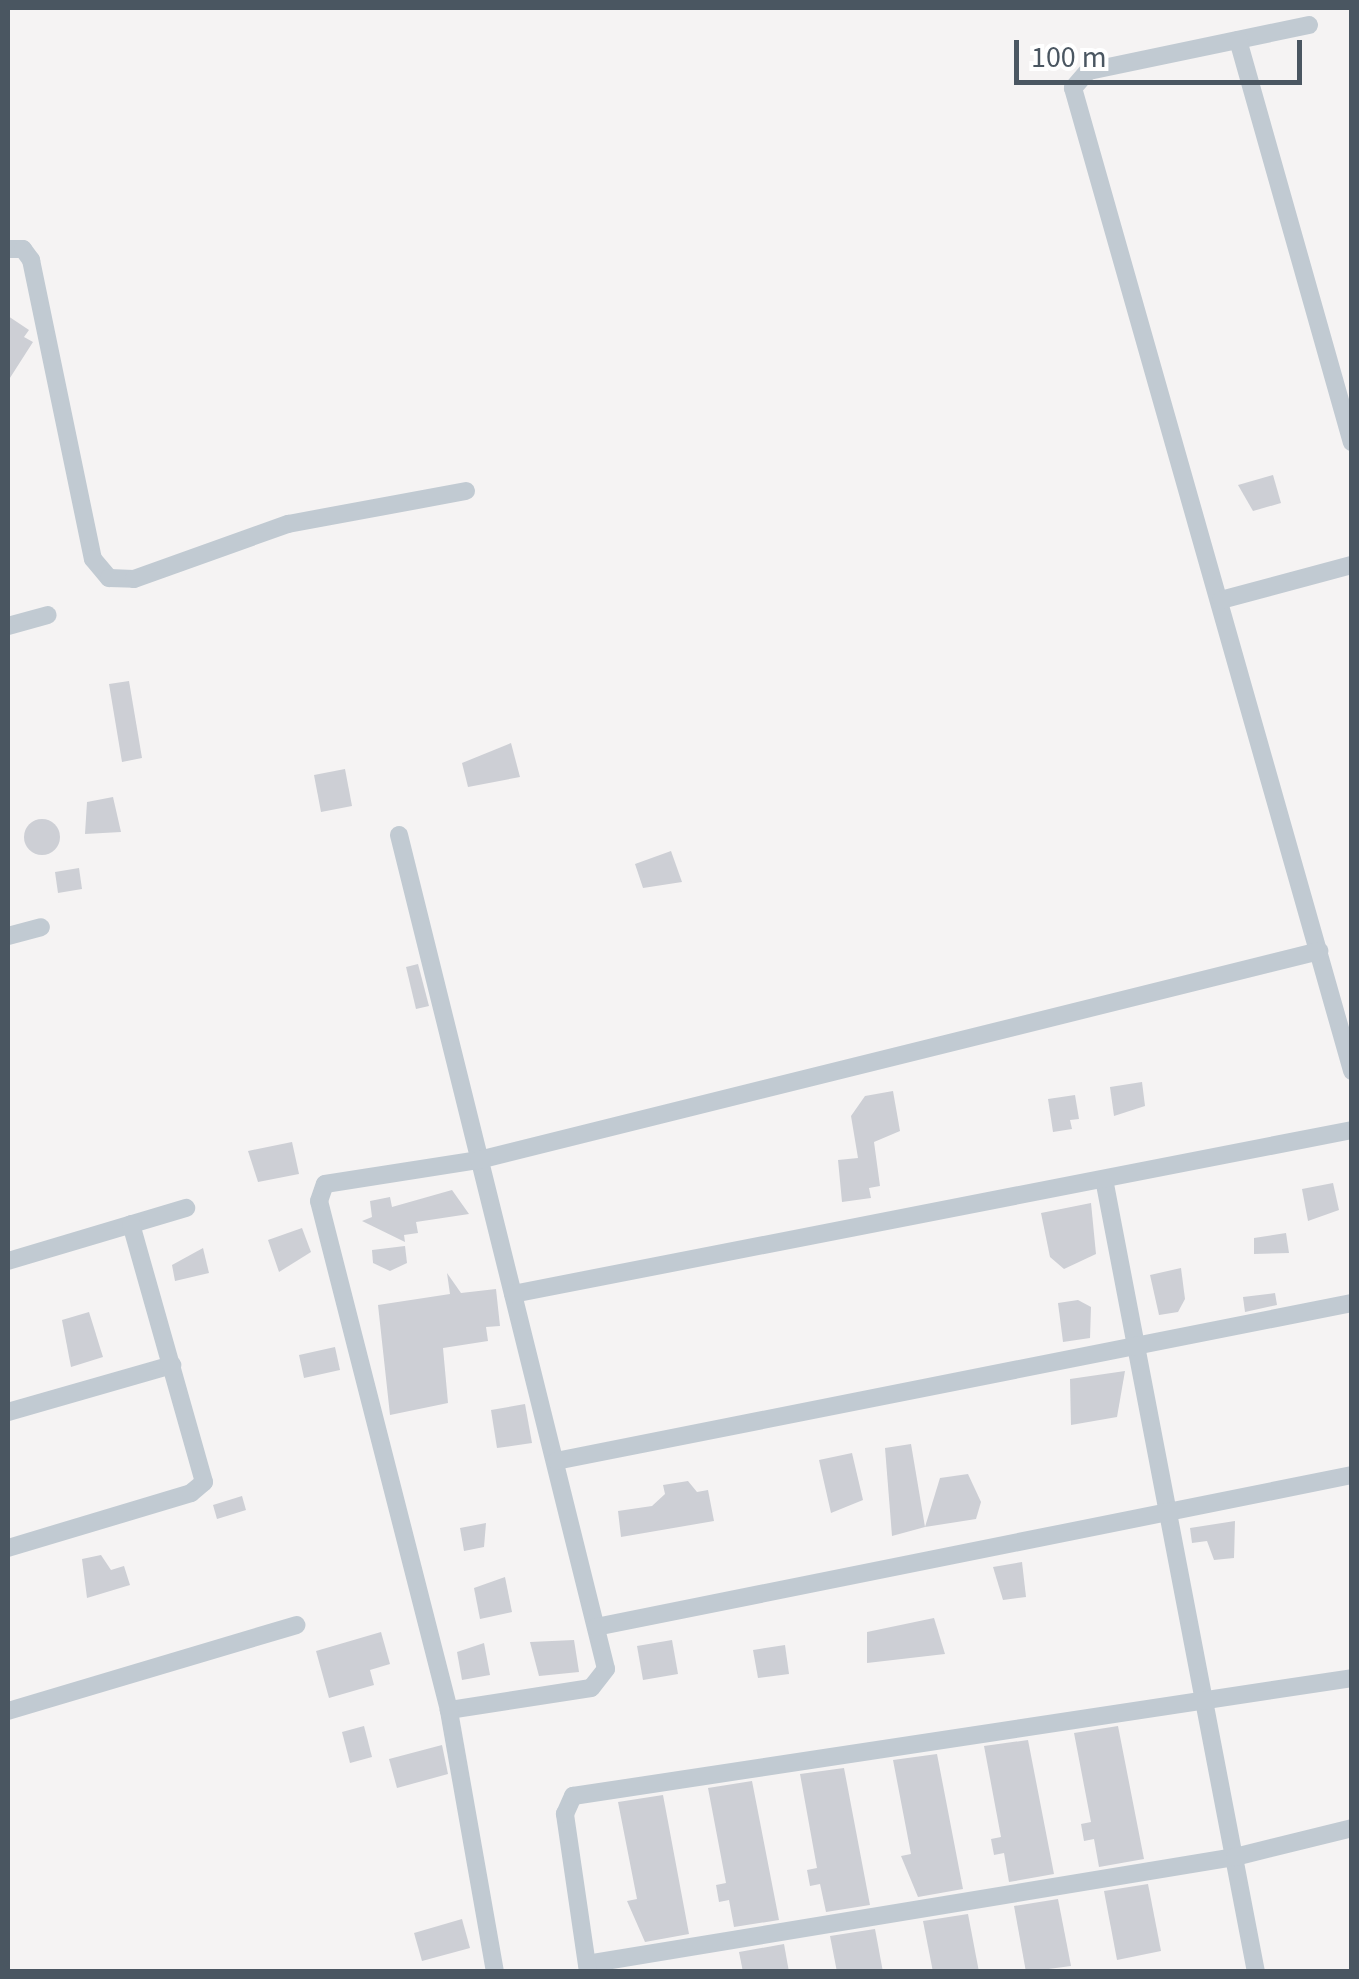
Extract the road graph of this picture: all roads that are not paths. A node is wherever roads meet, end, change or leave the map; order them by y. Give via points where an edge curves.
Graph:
1 (1310, 25) dead end
2 (1238, 40) junction
3 (8, 249) edge
4 (1352, 442) edge
5 (466, 491) dead end
6 (1352, 565) edge
7 (1221, 600) junction
8 (48, 615) dead end
9 (8, 626) edge
10 (399, 835) dead end
11 (41, 927) dead end
12 (8, 936) edge
13 (1319, 951) junction
14 (1352, 1072) edge
15 (1352, 1130) edge
16 (479, 1160) junction
17 (1104, 1179) junction
18 (186, 1208) dead end
19 (130, 1224) junction
20 (8, 1260) edge
21 (513, 1294) junction
22 (1352, 1304) edge
23 (1138, 1346) junction
24 (172, 1365) junction
25 (8, 1412) edge
26 (556, 1461) junction
27 (1352, 1475) edge
28 (1172, 1511) junction
29 (8, 1548) edge
30 (296, 1625) dead end
31 (596, 1626) junction
32 (1352, 1678) edge
33 (1205, 1702) junction
34 (448, 1710) junction
35 (8, 1711) edge
36 (1352, 1828) edge
37 (1235, 1857) junction
38 (588, 1968) edge
39 (495, 1972) edge
40 (1256, 1972) edge

1 - 2 street
2 - 4 street
2 - 7 street via 1088,71 1073,88
3 - 5 street via 23,249 31,260 93,559 109,578 134,579 276,527
6 - 7 street
7 - 13 street
8 - 9 street
10 - 16 street
11 - 12 street
13 - 14 street
13 - 16 street
15 - 17 street
16 - 21 street
16 - 34 street via 336,1178 319,1195
17 - 21 street
17 - 23 street
18 - 19 street
19 - 20 street
19 - 24 street
21 - 26 street
22 - 23 street
23 - 26 street
23 - 28 street
24 - 25 street
24 - 29 street via 204,1470 201,1488
26 - 31 street
27 - 28 street
28 - 31 street
28 - 33 street
30 - 35 street
31 - 34 street via 606,1669 600,1684
32 - 33 street
33 - 37 street
33 - 38 street via 573,1796 565,1814
34 - 39 street
36 - 37 street
37 - 38 street
37 - 40 street

